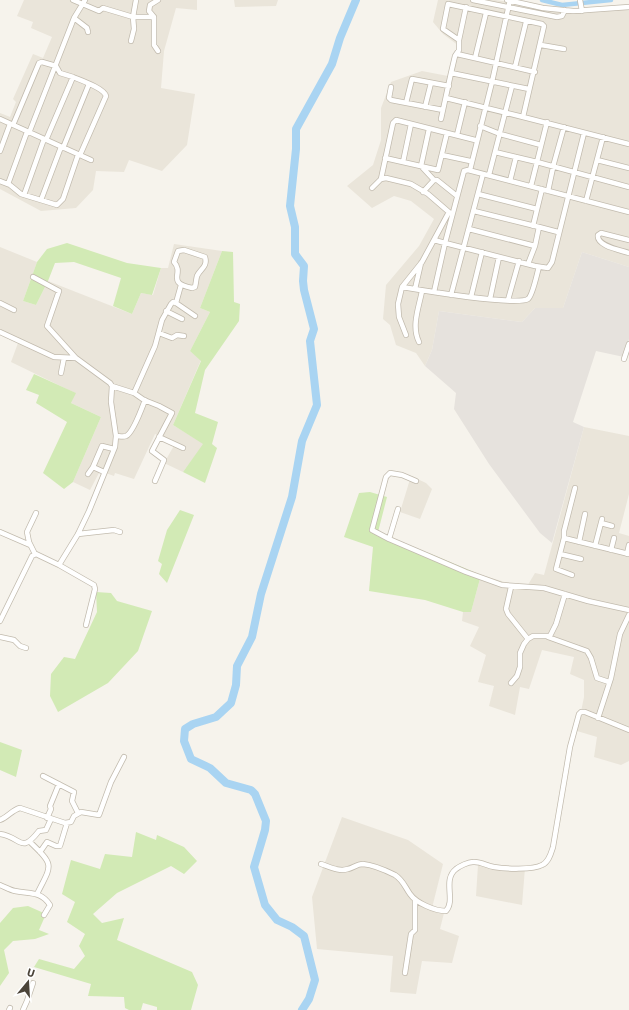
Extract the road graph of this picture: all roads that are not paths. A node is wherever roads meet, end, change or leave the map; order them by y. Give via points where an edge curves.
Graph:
1 (73, 0) edge
2 (136, 0) edge
3 (158, 0) edge
4 (473, 0) edge
5 (508, 0) edge
6 (580, 0) edge
7 (84, 2) edge
8 (466, 7) junction
9 (507, 7) junction
10 (629, 7) edge
11 (543, 8) junction
12 (582, 9) junction
13 (565, 10) junction
14 (486, 13) junction
15 (542, 14) junction
16 (133, 17) junction
17 (154, 17) junction
18 (504, 17) junction
19 (74, 18) junction
20 (526, 22) junction
21 (88, 32) dead end
22 (459, 40) junction
23 (131, 41) dead end
24 (541, 45) junction
25 (564, 49) dead end
26 (158, 51) dead end
27 (457, 54) junction
28 (475, 58) junction
29 (495, 63) junction
30 (56, 66) junction
31 (515, 67) junction
32 (534, 72) junction
33 (451, 73) junction
34 (73, 78) junction
35 (491, 81) junction
36 (431, 83) junction
37 (89, 84) junction
38 (449, 86) junction
39 (512, 86) junction
40 (391, 87) dead end
41 (529, 89) junction
42 (446, 98) junction
43 (465, 102) junction
44 (406, 103) junction
45 (485, 106) junction
46 (425, 107) junction
47 (443, 110) junction
48 (506, 112) junction
49 (523, 116) junction
50 (0, 119) edge
51 (441, 119) dead end
52 (547, 122) junction
53 (411, 124) junction
54 (12, 125) junction
55 (480, 126) junction
56 (564, 127) junction
57 (430, 129) junction
58 (28, 132) junction
59 (447, 133) junction
60 (584, 133) junction
61 (500, 134) junction
62 (457, 135) junction
63 (603, 138) junction
64 (45, 140) junction
65 (475, 140) junction
66 (629, 144) edge
67 (541, 145) junction
68 (62, 147) junction
69 (0, 151) edge
70 (495, 152) junction
71 (79, 155) junction
72 (442, 155) junction
73 (516, 157) junction
74 (385, 158) junction
75 (91, 160) dead end
76 (597, 160) junction
77 (470, 161) junction
78 (403, 162) junction
79 (537, 162) junction
80 (421, 166) junction
81 (553, 167) junction
82 (629, 168) edge
83 (469, 170) junction
84 (573, 173) junction
85 (483, 174) junction
86 (489, 175) junction
87 (592, 178) junction
88 (381, 179) junction
89 (0, 180) edge
90 (434, 180) junction
91 (510, 181) junction
92 (8, 184) junction
93 (531, 186) junction
94 (629, 187) edge
95 (372, 188) dead end
96 (542, 189) junction
97 (548, 191) junction
98 (423, 192) junction
99 (478, 194) junction
100 (24, 195) junction
101 (457, 196) junction
102 (567, 196) junction
103 (41, 200) junction
104 (586, 201) junction
105 (537, 209) junction
106 (474, 211) junction
107 (629, 212) edge
108 (450, 214) junction
109 (533, 226) junction
110 (539, 227) junction
111 (469, 229) junction
112 (558, 232) junction
113 (434, 240) junction
114 (629, 240) edge
115 (445, 243) junction
116 (535, 246) junction
117 (464, 248) junction
118 (628, 251) edge
119 (482, 252) junction
120 (499, 257) junction
121 (519, 261) junction
122 (422, 262) junction
123 (528, 264) junction
124 (539, 267) junction
125 (33, 277) dead end
126 (181, 285) junction
127 (402, 287) junction
128 (416, 289) junction
129 (422, 291) junction
130 (434, 292) junction
131 (451, 295) junction
132 (471, 297) junction
133 (490, 299) junction
134 (508, 300) junction
135 (176, 302) junction
136 (0, 303) edge
137 (14, 310) dead end
138 (166, 311) junction
139 (195, 316) dead end
140 (182, 319) dead end
141 (0, 332) edge
142 (159, 333) junction
143 (406, 335) dead end
144 (184, 336) dead end
145 (419, 342) dead end
146 (629, 347) edge
147 (64, 358) junction
148 (76, 358) junction
149 (624, 359) dead end
150 (61, 373) dead end
151 (112, 386) junction
152 (134, 393) junction
153 (145, 400) junction
154 (116, 436) junction
155 (159, 437) junction
156 (183, 448) dead end
157 (114, 449) junction
158 (93, 467) junction
159 (104, 472) junction
160 (88, 474) dead end
161 (155, 480) dead end
162 (416, 481) dead end
163 (575, 488) dead end
164 (398, 509) dead end
165 (36, 514) dead end
166 (586, 514) dead end
167 (612, 526) dead end
168 (0, 532) edge
169 (120, 532) dead end
170 (78, 534) junction
171 (564, 538) junction
172 (614, 538) dead end
173 (390, 539) junction
174 (579, 542) junction
175 (30, 545) junction
176 (629, 545) edge
177 (595, 546) junction
178 (611, 550) junction
179 (35, 554) junction
180 (560, 554) junction
181 (628, 554) edge
182 (581, 559) dead end
183 (59, 565) junction
184 (572, 575) dead end
185 (511, 587) junction
186 (565, 594) junction
187 (629, 610) edge
188 (629, 615) edge
189 (0, 621) edge
190 (86, 625) dead end
191 (0, 637) edge
192 (548, 637) junction
193 (528, 639) junction
194 (26, 648) dead end
195 (609, 682) junction
196 (511, 684) dead end
197 (598, 718) junction
198 (629, 730) edge
199 (124, 756) dead end
200 (43, 776) dead end
201 (59, 784) junction
202 (78, 813) junction
203 (49, 819) junction
204 (0, 820) edge
205 (68, 823) junction
206 (0, 834) edge
207 (30, 842) junction
208 (40, 852) junction
209 (321, 864) dead end
210 (0, 885) edge
211 (37, 894) junction
212 (415, 900) junction
213 (44, 915) dead end
214 (405, 973) dead end
215 (33, 983) dead end
216 (22, 1010) edge

1 - 7 street
2 - 16 street
3 - 17 street via 150,5 149,11
4 - 9 street
5 - 9 street
5 - 11 street
6 - 12 street
7 - 16 street via 99,11 103,8
7 - 19 street
8 - 14 street
8 - 22 street
8 - 22 street via 447,5 443,29
9 - 15 street
9 - 18 street
10 - 12 street
11 - 13 street
11 - 15 street
12 - 13 street
13 - 15 street via 560,17
14 - 18 street
14 - 28 street
16 - 17 street
16 - 23 street
17 - 26 street via 153,41
18 - 20 street
18 - 29 street
19 - 21 street via 87,28
19 - 30 street
20 - 24 street via 544,26
20 - 31 street
22 - 27 street
24 - 25 street
24 - 32 street
27 - 28 street
27 - 33 street
28 - 29 street
29 - 31 street
29 - 35 street
30 - 34 street via 60,73
30 - 54 street via 38,63
30 - 58 street
31 - 32 street
32 - 41 street
33 - 35 street
33 - 38 street
34 - 37 street
34 - 64 street
35 - 39 street
35 - 45 street
36 - 38 street
36 - 44 street via 412,79
36 - 46 street
37 - 68 street
37 - 71 street via 105,92 106,96
38 - 42 street
39 - 41 street
39 - 48 street
40 - 44 street via 389,99
41 - 49 street
42 - 43 street
42 - 47 street
43 - 45 street
43 - 62 street
44 - 46 street
45 - 48 street
45 - 55 street
46 - 47 street
47 - 51 street
48 - 49 street
48 - 61 street
49 - 52 street
50 - 54 street
52 - 56 street
52 - 67 street
53 - 57 street
53 - 74 street via 394,121
53 - 78 street
54 - 58 street
54 - 69 street
55 - 61 street
55 - 65 street
55 - 83 street
56 - 60 street
56 - 81 street
57 - 59 street
57 - 80 street
58 - 64 street
58 - 92 street
59 - 62 street
59 - 72 street
60 - 63 street
60 - 84 street
61 - 67 street
61 - 70 street
62 - 65 street
63 - 66 street
63 - 76 street
64 - 68 street
64 - 100 street
65 - 77 street
67 - 79 street
68 - 71 street
68 - 103 street
70 - 73 street
70 - 86 street
71 - 75 street
71 - 103 street via 61,202 57,204
72 - 77 street
72 - 80 street via 439,169
73 - 79 street
73 - 91 street
74 - 78 street
74 - 88 street
76 - 82 street
76 - 87 street
77 - 83 street
78 - 80 street
79 - 81 street
79 - 93 street
80 - 90 street
81 - 84 street
81 - 97 street
83 - 85 street
83 - 101 street via 464,171
84 - 87 street
84 - 102 street
85 - 86 street
85 - 99 street
86 - 91 street
87 - 94 street
87 - 104 street
88 - 95 street
88 - 98 street via 411,184
89 - 92 street
90 - 98 street
90 - 101 street
91 - 93 street
92 - 100 street
93 - 96 street
96 - 97 street
96 - 105 street
97 - 102 street
98 - 108 street
99 - 105 street
99 - 106 street
100 - 103 street
101 - 108 street
102 - 104 street
102 - 112 street
104 - 107 street
105 - 109 street
106 - 109 street
106 - 111 street
108 - 113 street
108 - 115 street
109 - 110 street
110 - 112 street
110 - 116 street
111 - 116 street
111 - 117 street
112 - 124 street via 552,262 548,268
113 - 115 street
113 - 122 street
114 - 118 street via 601,233 598,235 598,240 602,244
115 - 117 street
115 - 130 street
116 - 123 street
117 - 119 street
117 - 131 street
119 - 120 street
119 - 132 street
120 - 121 street
120 - 133 street
121 - 123 street
121 - 134 street
122 - 127 street
122 - 128 street
123 - 124 street
124 - 134 street via 529,298
125 - 148 street via 59,291 47,326
126 - 126 street via 176,276 178,265 174,262 178,251 184,250 205,257 205,266 196,278 195,287
126 - 135 street
127 - 128 street
127 - 143 street via 398,304 399,317
128 - 129 street
129 - 130 street
129 - 145 street via 415,328
130 - 131 street
131 - 132 street
132 - 133 street
133 - 134 street
135 - 138 street via 173,302
135 - 139 street
136 - 137 street
138 - 140 street
138 - 142 street
141 - 147 street via 54,357
142 - 144 street via 172,338
142 - 152 street
146 - 149 street
147 - 148 street
147 - 150 street
148 - 151 street
151 - 152 street
151 - 154 street via 111,402
152 - 153 street
153 - 154 street via 129,434
153 - 155 street via 172,413
154 - 157 street
155 - 156 street
155 - 161 street via 152,450 163,463
157 - 158 street via 102,446
157 - 159 street
158 - 159 street
158 - 160 street
159 - 170 street
162 - 173 street via 394,473 386,477 372,530
163 - 171 street
164 - 173 street
165 - 175 street via 27,530
166 - 174 street
167 - 177 street via 601,521
168 - 175 street
169 - 170 street via 114,530
170 - 183 street
171 - 174 street
171 - 180 street
172 - 178 street
173 - 185 street via 466,572
174 - 177 street
175 - 179 street
176 - 181 street
177 - 178 street
178 - 181 street
179 - 183 street
179 - 189 street
180 - 182 street
180 - 184 street via 556,570
183 - 190 street via 94,585
185 - 186 street via 544,588
185 - 193 street via 506,610
186 - 187 street
186 - 192 street via 556,624
188 - 195 street via 620,634
191 - 194 street via 14,640
192 - 193 street via 537,636
192 - 195 street via 587,651 597,678
193 - 196 street via 520,653 517,676
195 - 197 street
197 - 198 street
197 - 212 street via 585,712 579,714 570,747 553,847 546,862 537,866 509,868 473,862 454,872 448,888 450,905 446,911
199 - 202 street via 99,815 84,811
200 - 201 street
201 - 202 street via 74,792 72,801
201 - 203 street via 50,806
202 - 205 street
203 - 204 street via 20,808
203 - 205 street
203 - 207 street via 46,830 39,831
205 - 208 street via 60,846 47,842
206 - 207 street via 10,836 22,844
207 - 208 street
208 - 211 street via 48,859 49,870
209 - 212 street via 337,870 346,870 362,864 382,869 401,879
210 - 211 street via 16,891
211 - 213 street via 50,904
212 - 214 street via 415,930 411,934
215 - 216 street

